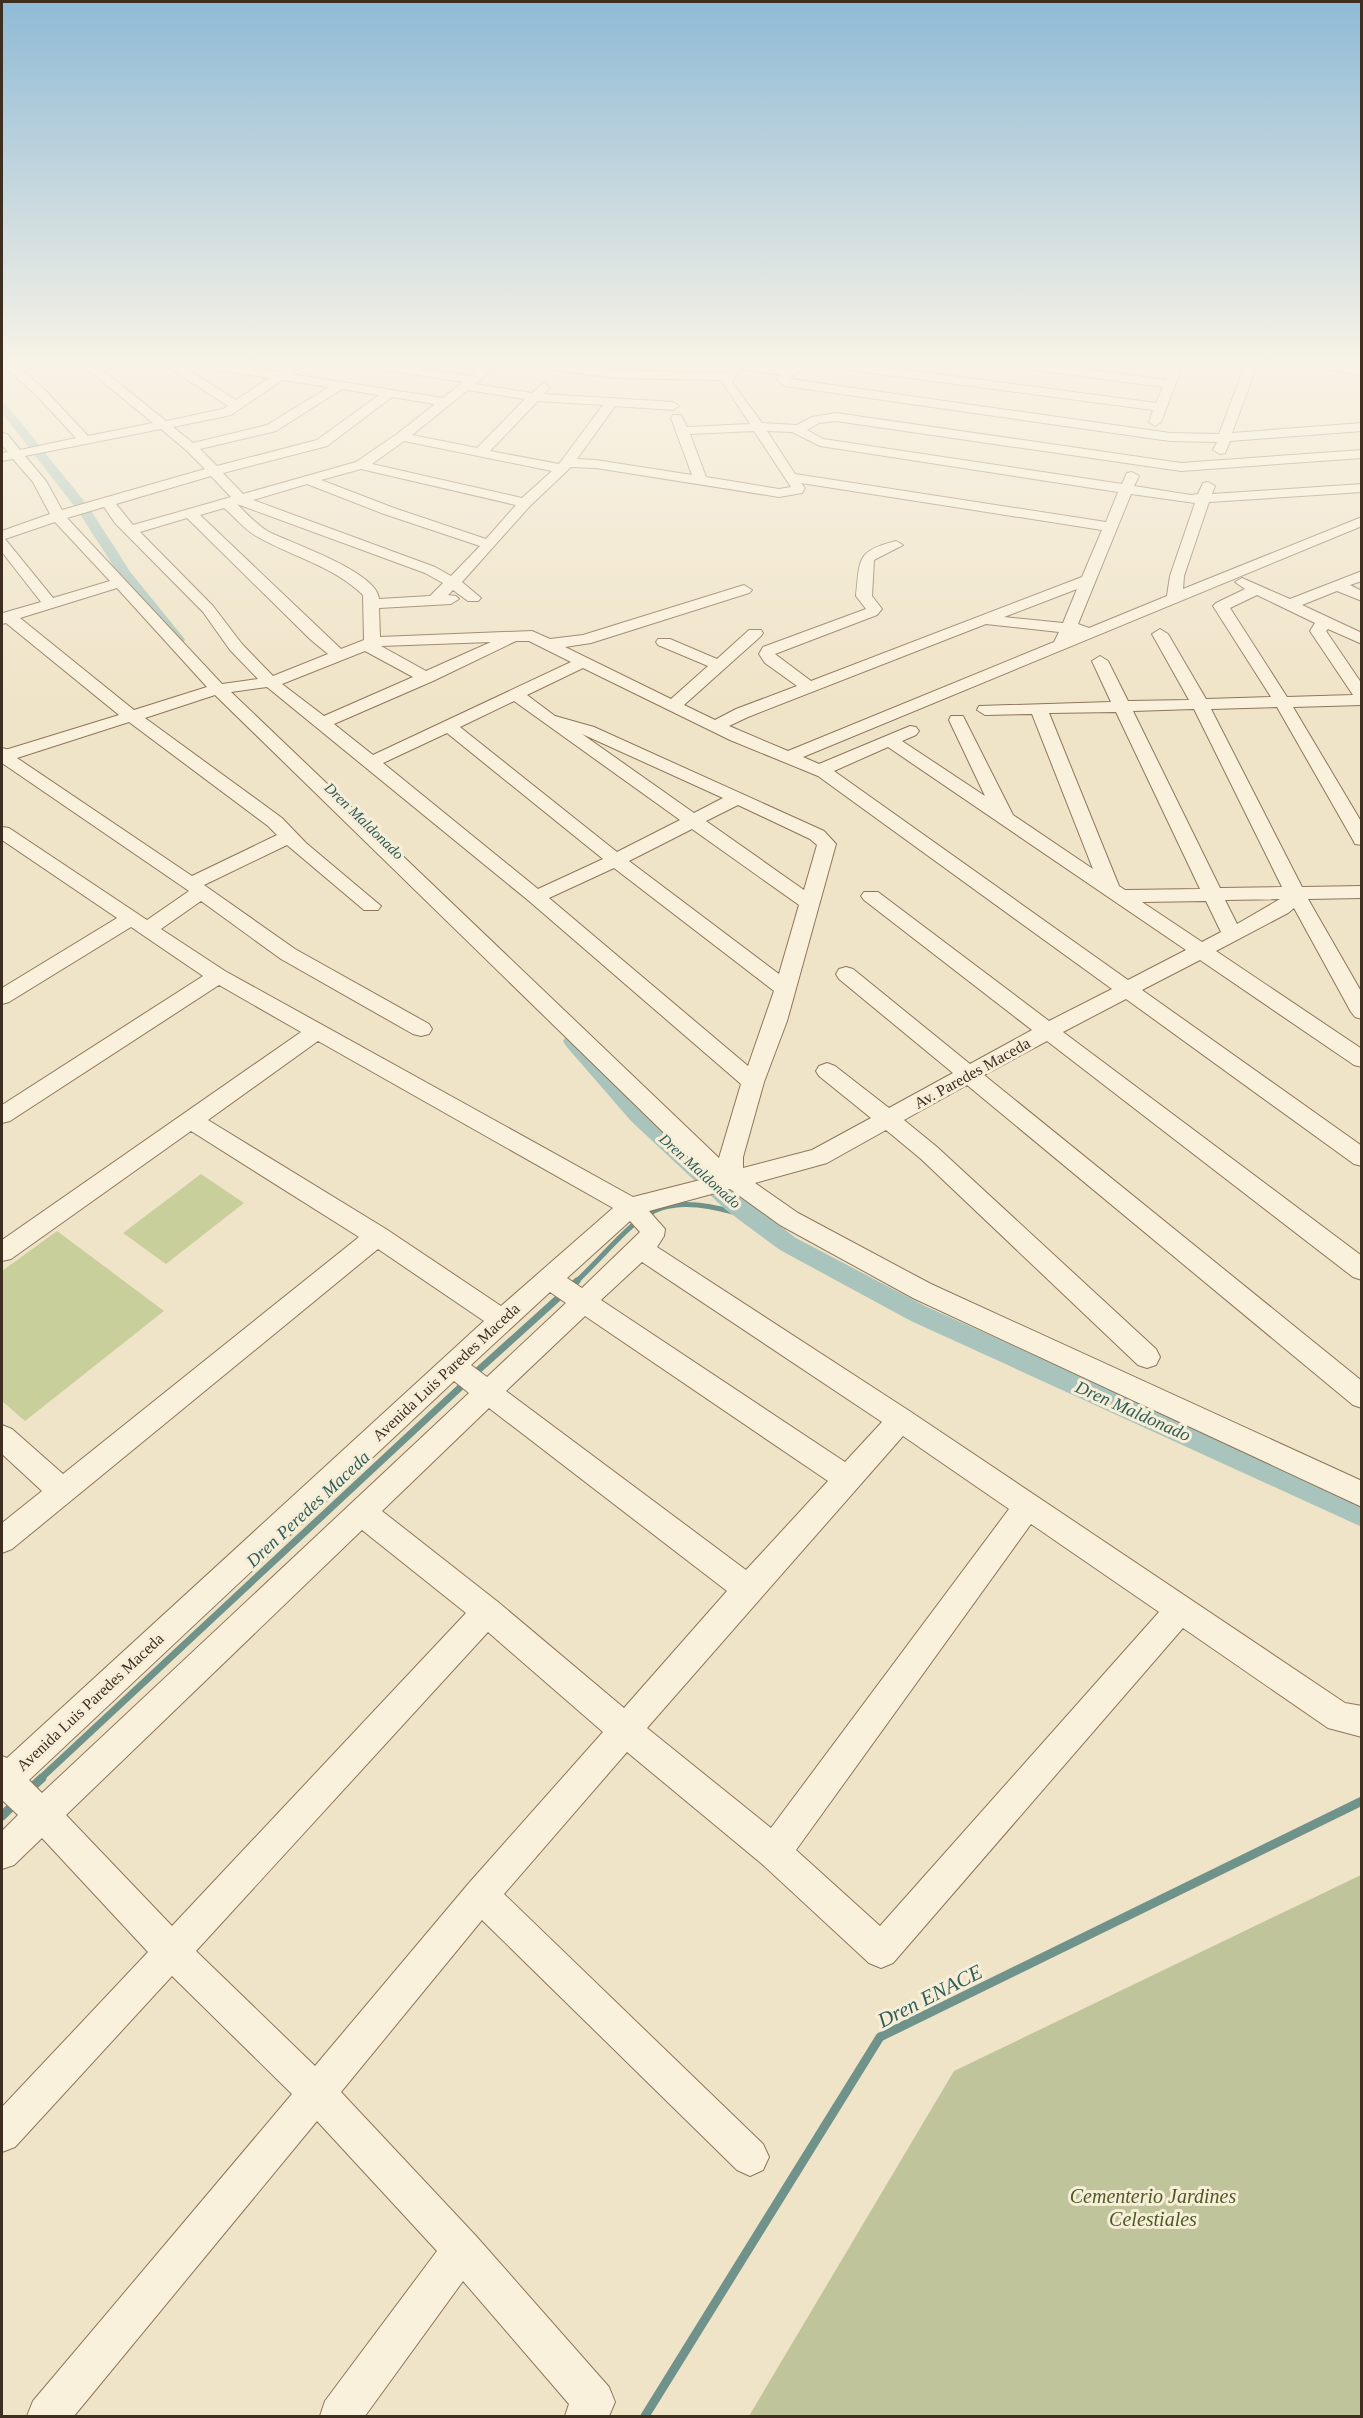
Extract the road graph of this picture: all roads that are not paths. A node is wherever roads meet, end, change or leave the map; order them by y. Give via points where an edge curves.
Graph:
1 (34, 473) edge
2 (208, 473) edge
3 (215, 473) edge
4 (333, 473) edge
5 (395, 473) edge
6 (558, 473) edge
7 (651, 473) edge
8 (698, 473) edge
9 (787, 473) edge
10 (1021, 473) edge
11 (1134, 473) edge
12 (1213, 473) edge
13 (790, 477) junction
14 (308, 480) junction
15 (701, 481) junction
16 (1362, 488) edge
17 (1127, 489) junction
18 (1202, 499) junction
19 (108, 502) junction
20 (234, 502) junction
21 (525, 503) junction
22 (190, 513) junction
23 (58, 516) junction
24 (402, 516) junction
25 (1362, 521) edge
26 (1111, 527) junction
27 (130, 530) junction
28 (2, 536) edge
29 (356, 541) junction
30 (2, 543) edge
31 (488, 544) junction
32 (896, 545) dead end
33 (322, 559) junction
34 (1362, 575) edge
35 (1229, 576) junction
36 (1090, 579) junction
37 (121, 582) junction
38 (452, 582) junction
39 (1336, 585) junction
40 (744, 590) dead end
41 (1255, 590) junction
42 (490, 597) dead end
43 (1362, 597) edge
44 (473, 598) junction
45 (1174, 598) junction
46 (434, 600) junction
47 (50, 604) junction
48 (372, 604) junction
49 (1289, 605) junction
50 (5, 618) edge
51 (980, 621) junction
52 (1327, 623) junction
53 (1068, 627) junction
54 (1096, 630) junction
55 (755, 633) dead end
56 (1160, 634) dead end
57 (518, 637) junction
58 (1362, 639) edge
59 (664, 642) dead end
60 (369, 644) junction
61 (546, 644) junction
62 (1060, 645) junction
63 (340, 656) junction
64 (1100, 661) dead end
65 (582, 663) junction
66 (718, 665) junction
67 (427, 678) junction
68 (270, 682) junction
69 (808, 687) junction
70 (218, 689) junction
71 (514, 694) junction
72 (1362, 699) edge
73 (1282, 702) junction
74 (1200, 704) junction
75 (673, 706) junction
76 (1122, 706) junction
77 (1038, 708) junction
78 (985, 710) dead end
79 (130, 715) junction
80 (548, 720) junction
81 (957, 720) dead end
82 (322, 723) junction
83 (447, 725) junction
84 (717, 726) junction
85 (910, 731) dead end
86 (890, 740) junction
87 (6, 752) edge
88 (789, 756) junction
89 (372, 762) junction
90 (820, 770) junction
91 (738, 798) junction
92 (1006, 820) junction
93 (694, 822) junction
94 (2, 832) edge
95 (289, 837) junction
96 (1362, 840) edge
97 (616, 860) junction
98 (195, 888) junction
99 (1362, 892) edge
100 (1116, 893) junction
101 (1213, 895) junction
102 (1296, 895) junction
103 (871, 896) dead end
104 (536, 897) junction
105 (809, 903) junction
106 (371, 906) dead end
107 (139, 924) junction
108 (1233, 934) junction
109 (1200, 950) junction
110 (846, 974) dead end
111 (218, 976) junction
112 (785, 988) junction
113 (1127, 990) junction
114 (3, 994) edge
115 (1362, 1012) edge
116 (421, 1029) dead end
117 (1049, 1030) junction
118 (315, 1033) junction
119 (1352, 1046) edge
120 (1362, 1060) edge
121 (827, 1071) dead end
122 (970, 1075) junction
123 (753, 1082) junction
124 (2, 1115) edge
125 (191, 1119) junction
126 (888, 1120) junction
127 (1362, 1158) edge
128 (732, 1179) junction
129 (630, 1207) junction
130 (377, 1236) junction
131 (640, 1248) junction
132 (2, 1252) edge
133 (1362, 1270) edge
134 (548, 1278) junction
135 (584, 1302) junction
136 (502, 1320) junction
137 (1147, 1357) dead end
138 (453, 1366) junction
139 (488, 1392) junction
140 (1362, 1397) edge
141 (901, 1420) junction
142 (2, 1437) edge
143 (847, 1479) junction
144 (61, 1490) junction
145 (1362, 1495) edge
146 (1027, 1506) junction
147 (361, 1512) junction
148 (2, 1540) edge
149 (748, 1589) junction
150 (1181, 1609) junction
151 (487, 1612) junction
152 (1362, 1722) edge
153 (625, 1730) junction
154 (3, 1778) edge
155 (42, 1814) junction
156 (774, 1852) junction
157 (2, 1853) edge
158 (481, 1895) junction
159 (171, 1951) junction
160 (317, 2093) junction
161 (2, 2134) edge
162 (750, 2157) dead end
163 (462, 2250) junction
164 (48, 2416) edge
165 (340, 2416) edge
166 (585, 2416) edge

1 - 23 street
2 - 19 street
3 - 20 street
4 - 14 street
5 - 21 street
6 - 21 street
7 - 15 street
8 - 15 street
9 - 13 street
10 - 17 street
11 - 17 street
12 - 18 street
13 - 15 street via 798,488 787,493
13 - 26 street
14 - 20 street
14 - 24 street
16 - 18 street
17 - 18 street
17 - 26 street
18 - 45 street via 1177,576
19 - 23 street
19 - 27 street
20 - 22 street
20 - 29 street
20 - 33 street via 262,533
21 - 31 street
22 - 27 street
22 - 63 street
23 - 28 street
23 - 37 street
24 - 29 street
24 - 31 street
25 - 35 street
26 - 36 street
27 - 68 street via 207,609
29 - 33 street
29 - 38 street
30 - 47 street
31 - 38 street
32 - 69 street via 867,558 864,596 874,609 872,612 769,650 771,660
33 - 48 street via 364,586 371,594
34 - 39 street
35 - 41 street
35 - 45 street
36 - 51 street
36 - 53 street
37 - 47 street
37 - 70 street
38 - 44 street
38 - 46 street
39 - 43 street
39 - 49 street
40 - 61 street via 585,640
41 - 49 street
41 - 73 street via 1221,606
42 - 44 street
44 - 46 street
45 - 54 street
46 - 48 street
47 - 50 street
48 - 60 street
49 - 52 street
50 - 79 street
51 - 53 street
51 - 69 street
52 - 58 street
52 - 72 street via 1318,631
53 - 54 street
53 - 62 street
54 - 62 street
55 - 66 street
56 - 74 street
57 - 60 street
57 - 61 street via 532,636
57 - 67 street
59 - 66 street
60 - 63 street
60 - 67 street
61 - 65 street
62 - 88 street
63 - 68 street
64 - 76 street
65 - 71 street
65 - 75 street
66 - 75 street
67 - 82 street
68 - 70 street
68 - 82 street
69 - 84 street
70 - 79 street
70 - 128 street via 707,1161
71 - 80 street
71 - 83 street
72 - 73 street
73 - 74 street
73 - 96 street
74 - 76 street
74 - 102 street
75 - 84 street
76 - 77 street
76 - 101 street
77 - 78 street
77 - 100 street
79 - 87 street
79 - 95 street via 275,822
80 - 91 street via 589,732
80 - 93 street
81 - 92 street
82 - 89 street
83 - 89 street
83 - 97 street
84 - 88 street
85 - 86 street
86 - 90 street
86 - 92 street
87 - 98 street
88 - 90 street
89 - 104 street
90 - 113 street
91 - 93 street
91 - 105 street via 817,835 827,844
92 - 100 street
93 - 97 street
93 - 105 street
94 - 107 street
95 - 98 street
95 - 106 street
97 - 104 street
97 - 112 street
98 - 107 street
98 - 116 street via 288,954
99 - 102 street
100 - 101 street
100 - 109 street
101 - 102 street
101 - 108 street
102 - 108 street, Av. Paredes Maceda via 1281,909
102 - 115 street
103 - 117 street
104 - 123 street
105 - 112 street
107 - 111 street
107 - 114 street
108 - 109 street, Av. Paredes Maceda
109 - 113 street, Av. Paredes Maceda
109 - 119 street
110 - 122 street
111 - 118 street
111 - 124 street
112 - 123 street
113 - 117 street, Av. Paredes Maceda
113 - 127 street
117 - 122 street, Av. Paredes Maceda
117 - 133 street
118 - 125 street
118 - 129 street
119 - 120 street
121 - 126 street
122 - 126 street, Av. Paredes Maceda
122 - 140 street
123 - 128 street via 731,1157
125 - 130 street
125 - 132 street
126 - 128 street, Av. Paredes Maceda via 819,1157
126 - 137 street via 929,1152
128 - 129 street, Av. Paredes Maceda
128 - 145 street via 789,1219 922,1291
129 - 131 street via 653,1229 652,1236
129 - 134 street, Avenida Luis Paredes Maceda
130 - 136 street
130 - 144 street
131 - 135 street
131 - 141 street
134 - 135 street
134 - 136 street, Avenida Luis Paredes Maceda
135 - 139 street
135 - 143 street
136 - 138 street, Avenida Luis Paredes Maceda
138 - 139 street
138 - 154 street, Avenida Luis Paredes Maceda
139 - 147 street
139 - 149 street
141 - 143 street
141 - 146 street
142 - 144 street
143 - 149 street
144 - 148 street
146 - 150 street
146 - 156 street
147 - 151 street
147 - 155 street
149 - 153 street
150 - 152 street via 1339,1717
150 - 156 street via 881,1951
151 - 153 street
151 - 159 street
153 - 156 street
153 - 158 street
154 - 155 street
155 - 157 street
155 - 159 street
158 - 160 street
158 - 162 street
159 - 160 street
159 - 161 street
160 - 163 street
160 - 164 street
163 - 165 street
163 - 166 street via 594,2402

